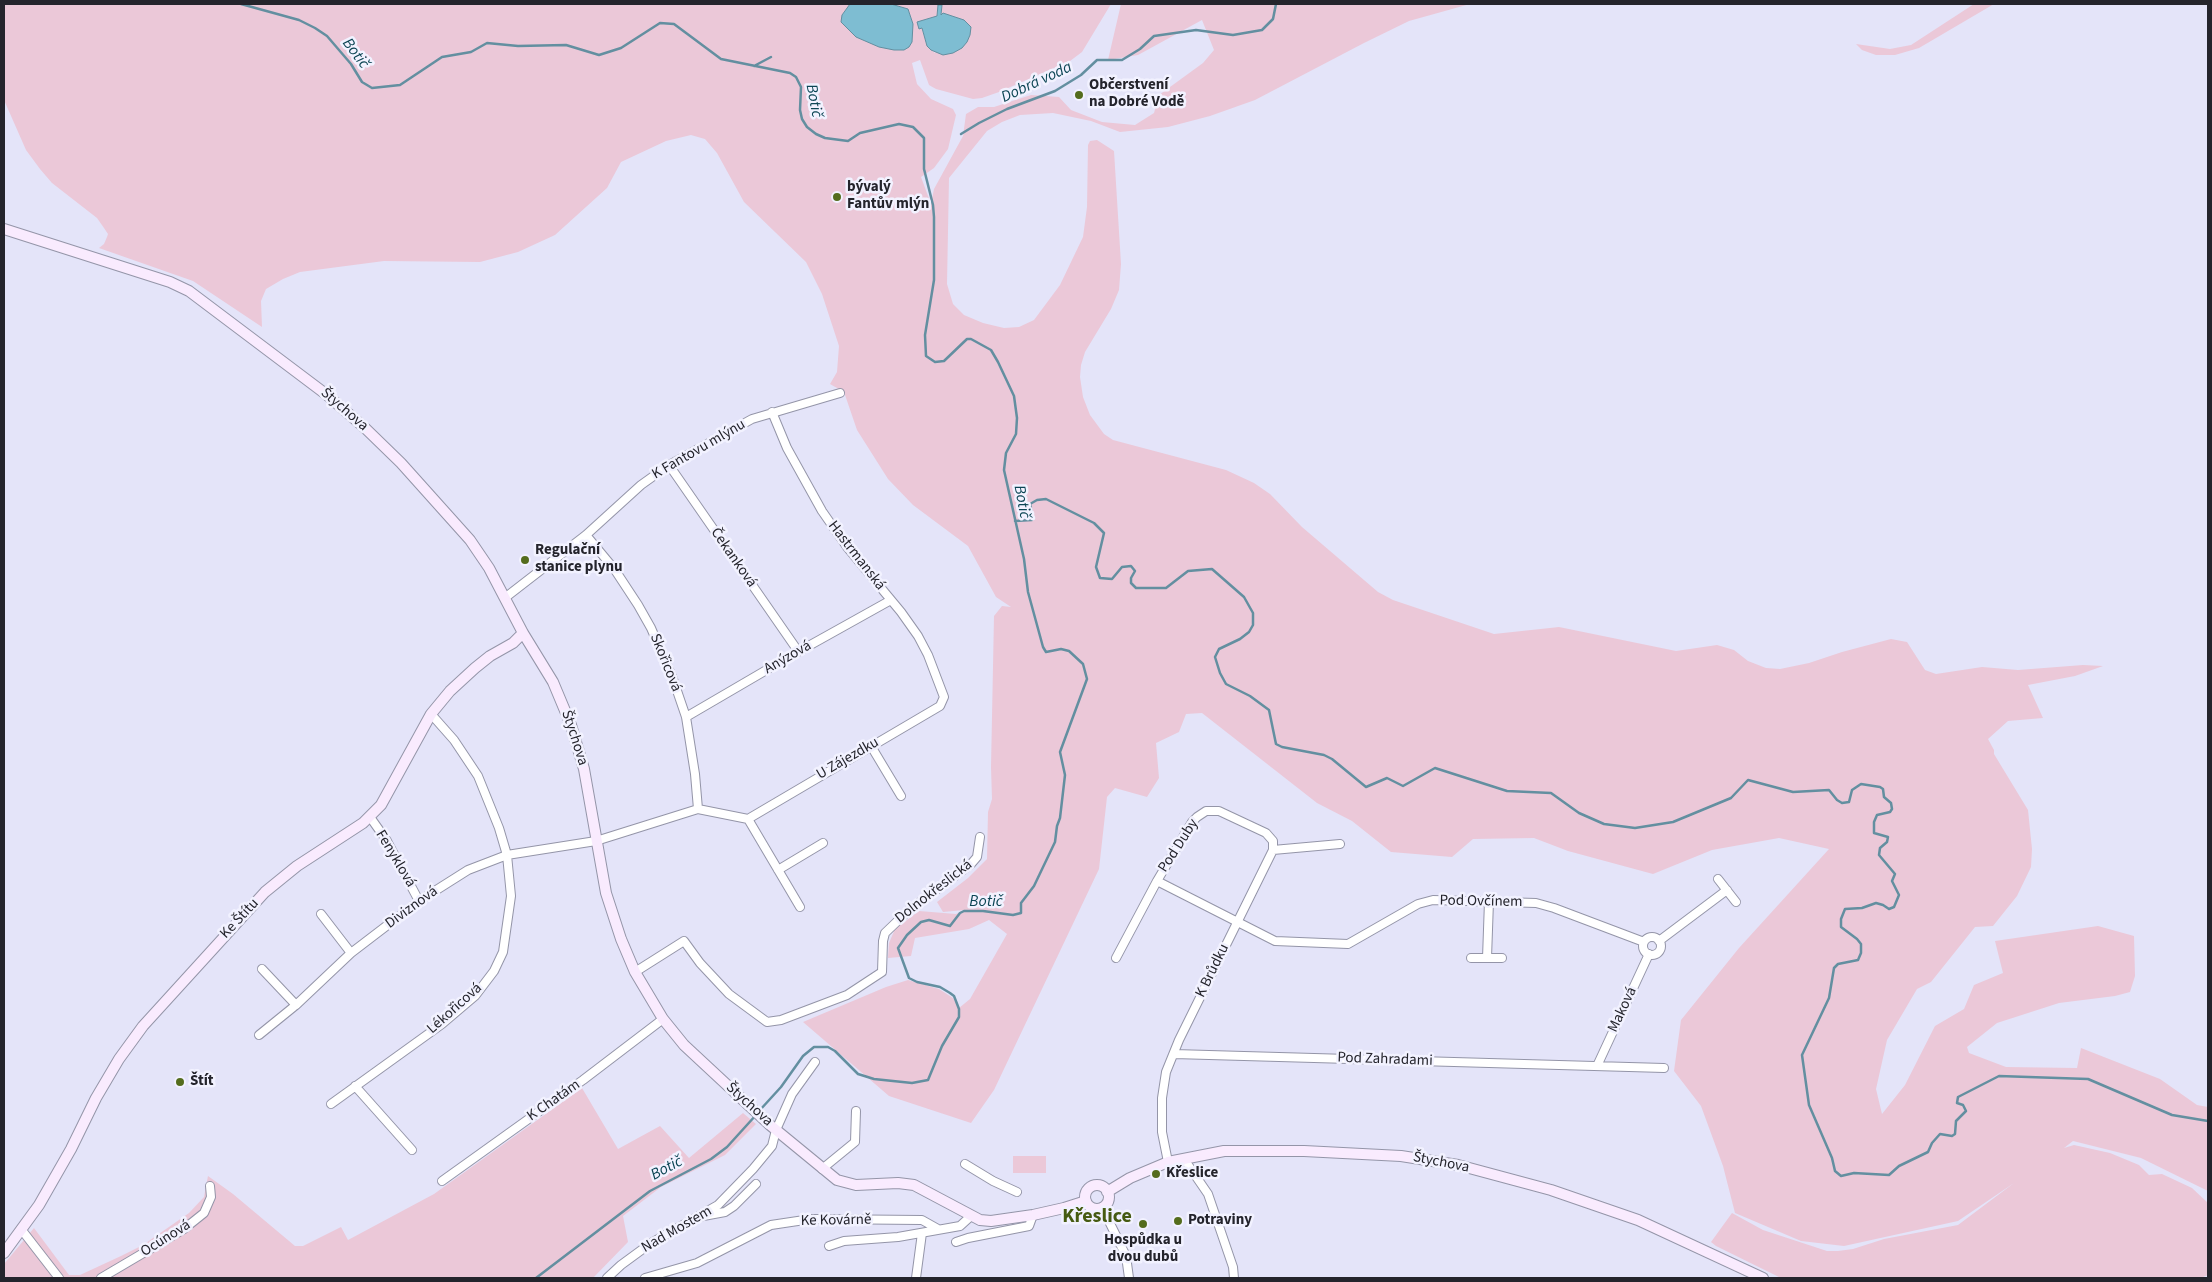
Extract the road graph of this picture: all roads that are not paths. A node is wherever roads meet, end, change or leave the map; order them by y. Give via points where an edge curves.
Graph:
1 (4, 228) edge
2 (840, 393) dead end
3 (772, 412) junction
4 (669, 465) junction
5 (586, 535) junction
6 (506, 597) junction
7 (891, 600) junction
8 (523, 633) junction
9 (798, 651) junction
10 (944, 697) joint
11 (431, 714) junction
12 (686, 717) junction
13 (871, 746) junction
14 (901, 796) dead end
15 (698, 809) junction
16 (370, 817) junction
17 (748, 819) junction
18 (980, 837) dead end
19 (596, 841) junction
20 (823, 843) dead end
21 (1340, 844) dead end
22 (1273, 850) junction
23 (507, 855) junction
24 (778, 870) junction
25 (1718, 879) dead end
26 (1157, 881) junction
27 (1727, 890) junction
28 (419, 901) junction
29 (1489, 901) junction
30 (1736, 902) dead end
31 (800, 907) dead end
32 (321, 914) dead end
33 (1236, 922) junction
34 (1659, 941) junction
35 (1644, 942) junction
36 (351, 953) junction
37 (1649, 954) junction
38 (1116, 958) dead end
39 (1471, 958) dead end
40 (1488, 958) junction
41 (1502, 958) dead end
42 (262, 968) dead end
43 (635, 972) junction
44 (296, 1005) junction
45 (663, 1019) junction
46 (259, 1035) dead end
47 (1174, 1054) junction
48 (815, 1062) dead end
49 (1597, 1066) junction
50 (1664, 1068) dead end
51 (355, 1086) junction
52 (331, 1104) dead end
53 (856, 1111) dead end
54 (773, 1127) junction
55 (412, 1150) dead end
56 (1184, 1159) junction
57 (1168, 1162) junction
58 (965, 1164) dead end
59 (822, 1170) junction
60 (442, 1181) dead end
61 (756, 1184) dead end
62 (210, 1186) dead end
63 (1017, 1192) dead end
64 (1107, 1192) junction
65 (1086, 1201) junction
66 (1102, 1207) junction
67 (1033, 1215) junction
68 (971, 1216) junction
69 (696, 1217) junction
70 (21, 1229) junction
71 (938, 1229) junction
72 (922, 1233) junction
73 (956, 1242) dead end
74 (830, 1246) dead end
75 (4, 1252) edge
76 (59, 1278) edge
77 (101, 1278) edge
78 (607, 1278) edge
79 (645, 1278) edge
80 (916, 1278) edge
81 (1129, 1278) edge
82 (1234, 1278) edge
83 (1763, 1278) edge

1 - 6 street, Štychova via 189,291 328,395 365,428 470,540
2 - 3 street, K Fantovu mlýnu
3 - 4 street, K Fantovu mlýnu via 752,419
3 - 7 street, Hastrmanská via 787,448 822,511
4 - 5 street, K Fantovu mlýnu via 641,485
4 - 9 street, Čekanková
5 - 6 street, K Fantovu mlýnu
5 - 12 street, Skořicová via 638,605 673,679
6 - 8 street, Štychova
7 - 9 street, Anýzová
7 - 10 street, Hastrmanská via 918,636
8 - 11 street, Ke Štítu via 475,668
8 - 19 street, Štychova via 553,682 571,724 584,768
9 - 12 street, Anýzová
10 - 13 street, U Zájezdku via 940,706
11 - 16 street, Ke Štítu via 389,793
11 - 23 street, Lékořicová via 454,740 478,776 491,804
12 - 15 street, Skořicová
13 - 14 street
13 - 17 street, U Zájezdku
15 - 17 street
15 - 19 street
16 - 28 street, Fenyklová via 387,841
16 - 70 street, Ke Štítu via 297,866 265,892 143,1026 119,1058 39,1205
17 - 24 street
18 - 43 street, Dolnokřeslická via 977,857 971,864 908,911 885,933 882,972 848,996 781,1020 766,1022 729,994 684,941
19 - 23 street, Diviznová
19 - 43 street, Štychova via 606,893
20 - 24 street
21 - 22 street
22 - 26 street, Pod Duby via 1273,841 1266,833 1219,811 1206,812 1192,822
22 - 33 street, K Brůdku
23 - 28 street, Diviznová via 468,870
23 - 51 street, Lékořicová via 511,896 503,952 494,972 475,996 442,1024
24 - 31 street
25 - 27 street
26 - 33 street, Pod Ovčínem
26 - 38 street, Pod Duby
27 - 30 street
27 - 34 street, Maková
28 - 36 street, Diviznová
29 - 33 street, Pod Ovčínem via 1433,900 1418,904 1348,944 1275,941
29 - 35 street, Pod Ovčínem via 1536,903
29 - 40 street
32 - 36 street
33 - 47 street, K Brůdku
34 - 35 street via 1650,937
34 - 37 street, Maková via 1658,952
35 - 37 street via 1644,949
36 - 44 street, Diviznová
37 - 49 street, Maková
39 - 40 street
40 - 41 street
42 - 44 street
43 - 45 street, Štychova
44 - 46 street, Diviznová
45 - 54 street, Štychova via 684,1045
45 - 60 street, K Chatám
47 - 49 street, Pod Zahradami
47 - 57 street, K Brůdku via 1166,1072 1162,1098 1162,1132
48 - 54 street, Nad Mostem
49 - 50 street, Pod Zahradami
51 - 52 street, Lékořicová
51 - 55 street
53 - 59 street via 855,1142
54 - 59 street, Štychova
54 - 69 street, Nad Mostem via 772,1146 753,1169 718,1205
56 - 57 street, Štychova
56 - 82 street via 1208,1194
56 - 83 street, Štychova via 1224,1152 1304,1151 1401,1156 1458,1165 1551,1190 1638,1220
57 - 64 street, Štychova
58 - 63 street
59 - 68 street, Štychova via 837,1180 856,1185 914,1185
61 - 69 street via 725,1212
62 - 77 street, Ocúnová via 211,1197 204,1213 184,1229
64 - 65 street, Štychova via 1102,1186 1090,1187
64 - 66 street via 1108,1200
65 - 66 street via 1091,1207
65 - 67 street, Štychova
66 - 81 street via 1126,1256
67 - 68 street, Štychova via 991,1221
67 - 73 street via 1029,1226
68 - 71 street via 960,1226
69 - 78 street, Nad Mostem via 650,1243
70 - 75 street, Ke Štítu
70 - 76 street
71 - 72 street
71 - 79 street, Ke Kovárně via 922,1220 811,1219 771,1225 697,1263
72 - 74 street via 844,1241
72 - 80 street

